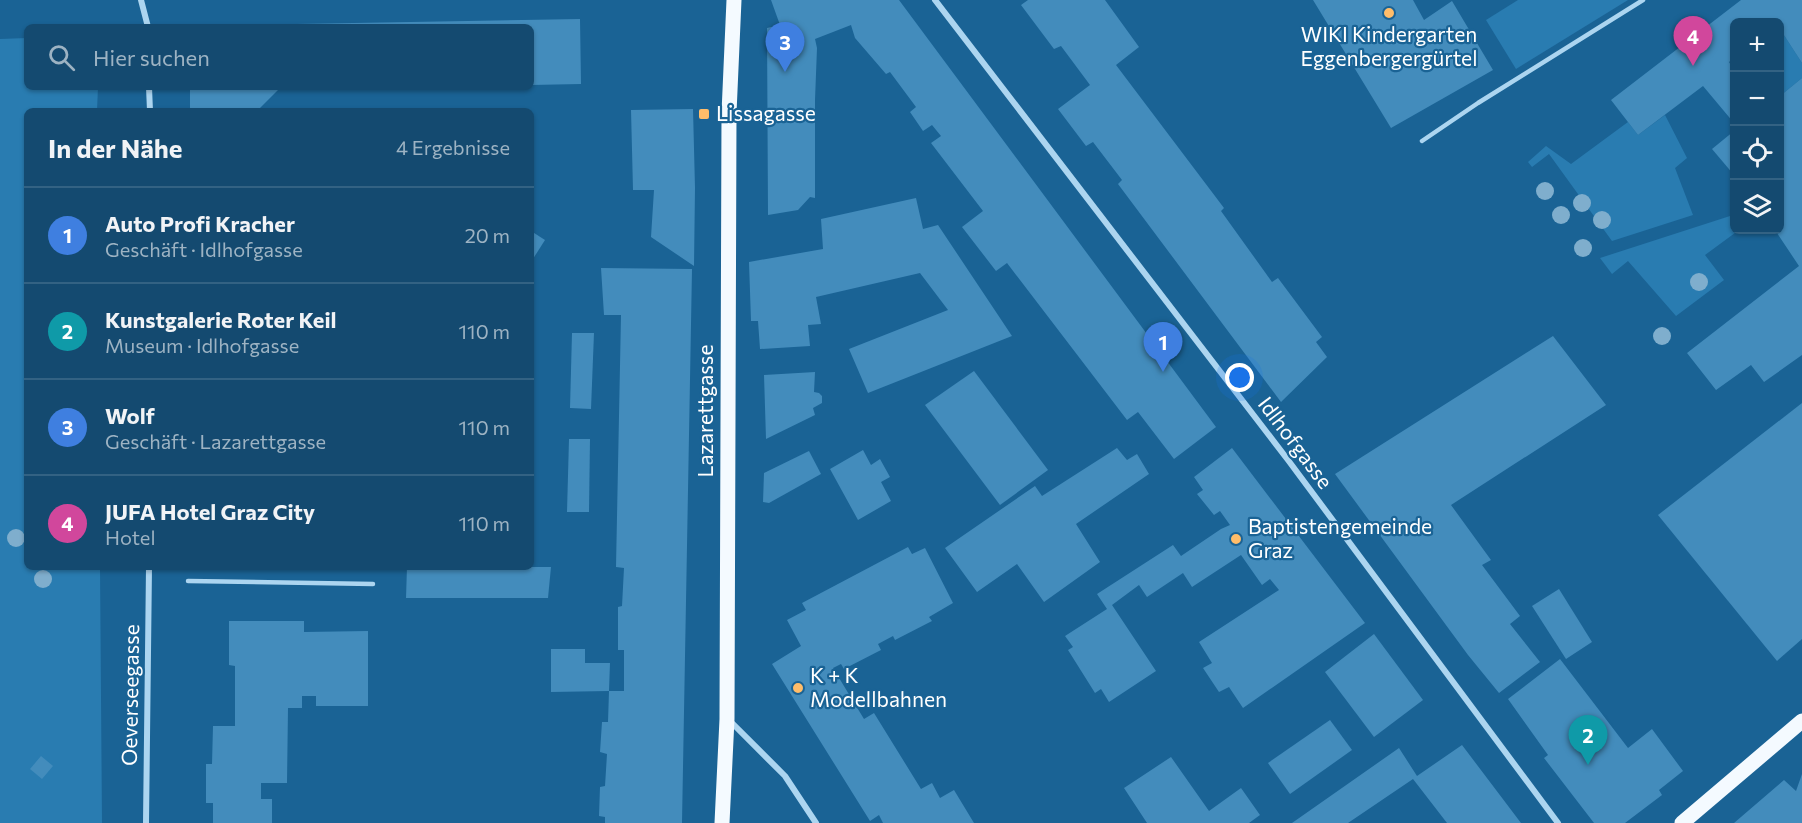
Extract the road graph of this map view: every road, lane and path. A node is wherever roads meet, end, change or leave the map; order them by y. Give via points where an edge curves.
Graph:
1 (141, 0) edge
2 (734, 0) edge
3 (935, 0) edge
4 (1643, 0) edge
5 (147, 24) edge
6 (150, 90) edge
7 (150, 108) edge
8 (1422, 141) dead end
9 (149, 570) edge
10 (188, 581) dead end
11 (373, 584) dead end
12 (727, 719) junction
13 (1802, 721) edge
14 (146, 823) edge
15 (722, 823) edge
16 (816, 823) edge
17 (1558, 823) edge
18 (1682, 823) edge

1 - 5 street
2 - 12 main road, Lazarettgasse via 729,113
3 - 17 street, Idlhofgasse via 1281,450
4 - 8 lane
6 - 7 street
9 - 14 street, Oeverseegasse
10 - 11 lane
12 - 15 main road, Lazarettgasse
12 - 16 street via 785,776
13 - 18 main road

